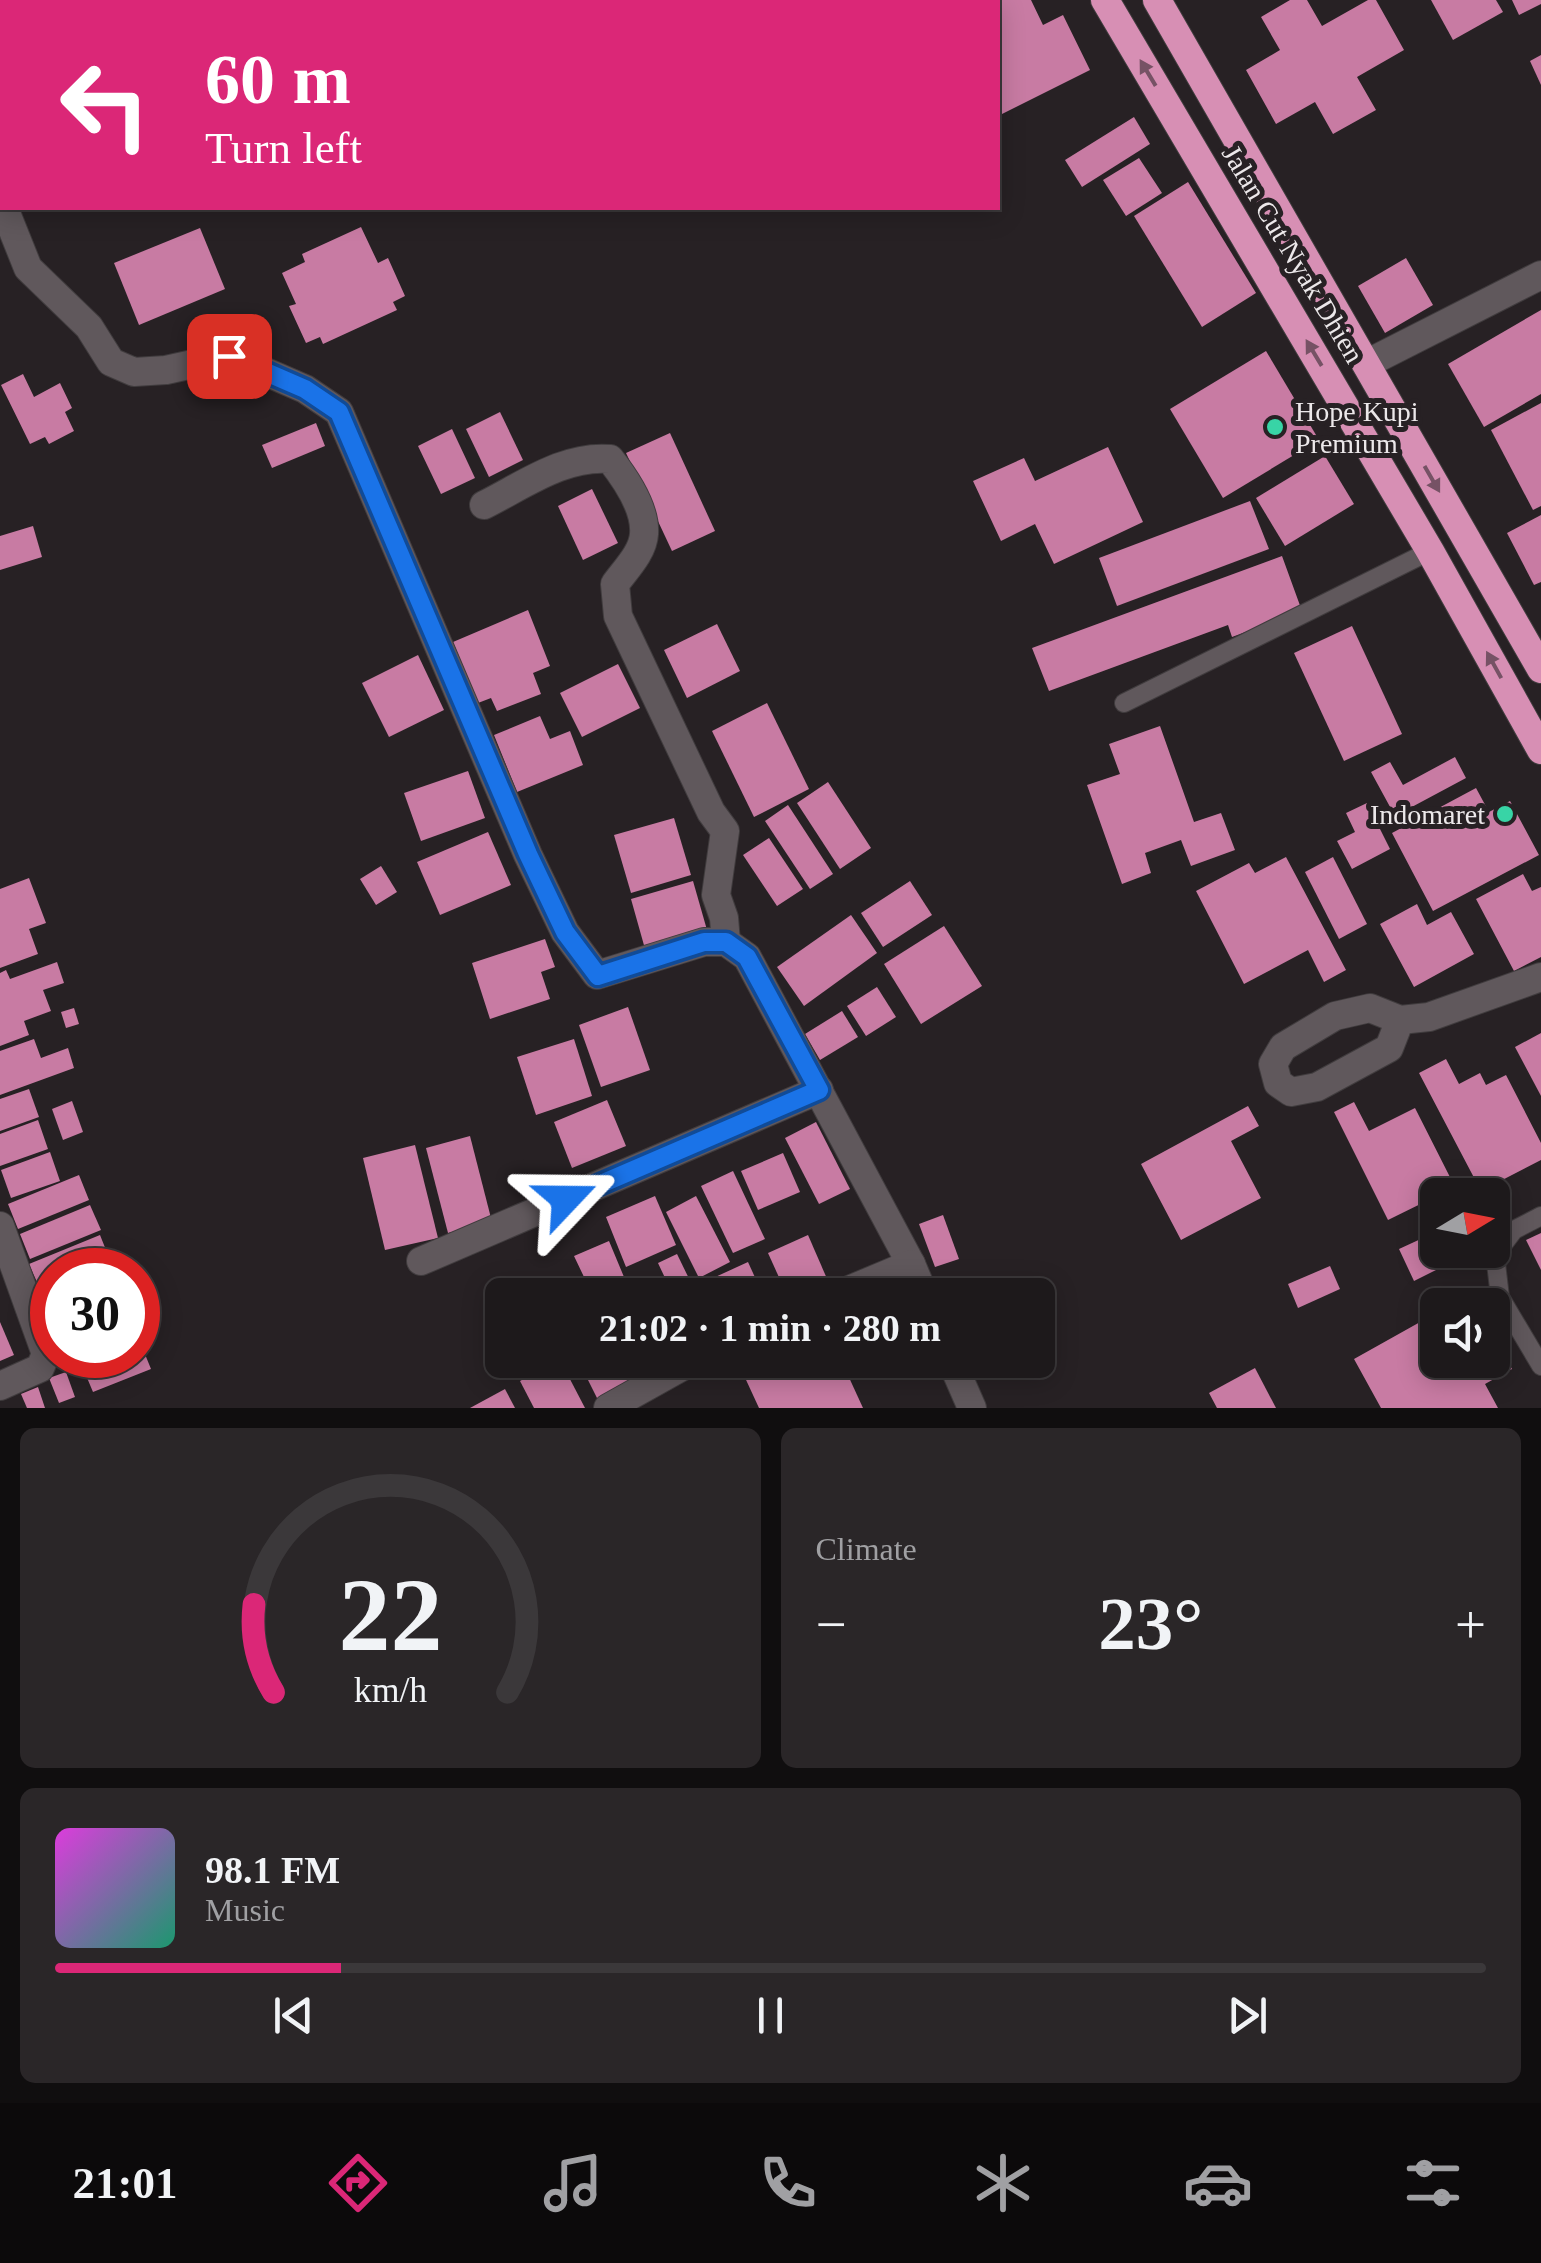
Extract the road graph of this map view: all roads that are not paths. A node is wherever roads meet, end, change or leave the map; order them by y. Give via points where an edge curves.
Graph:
1 (1105, 0) edge
2 (1157, 0) edge
3 (5, 210) edge
4 (1541, 275) edge
5 (1366, 364) junction
6 (484, 505) dead end
7 (1430, 551) junction
8 (1541, 669) edge
9 (1124, 704) dead end
10 (1541, 750) edge
11 (726, 942) junction
12 (1541, 978) edge
13 (1400, 1020) dead end
14 (819, 1090) junction
15 (1541, 1216) edge
16 (0, 1226) edge
17 (421, 1262) dead end
18 (912, 1264) junction
19 (878, 1278) edge
20 (917, 1278) edge
21 (1541, 1366) edge
22 (662, 1378) edge
23 (959, 1378) edge
24 (0, 1386) edge
25 (608, 1408) edge
26 (972, 1408) edge

7 -> 1 highway, Jalan Cut Nyak Dhien
2 - 5 highway, Jalan Cut Nyak Dhien
3 - 11 street via 28,268 89,327 111,362 134,372 229,356 305,389 339,412 528,854 565,932 598,976 704,942
4 - 5 street
5 -> 8 highway, Jalan Cut Nyak Dhien
6 - 11 street via 563,464 595,458 610,460 631,484 644,532 638,554 616,584 618,616 724,831 716,895
7 - 9 lane
10 -> 7 highway, Jalan Cut Nyak Dhien
11 - 14 street via 747,957
12 - 13 street via 1429,1017
14 - 17 street
14 - 18 street
15 - 21 lane via 1514,1230 1495,1255 1500,1297
16 - 24 street via 46,1354 40,1368
18 - 19 street
18 - 20 street
22 - 25 street
23 - 26 street

